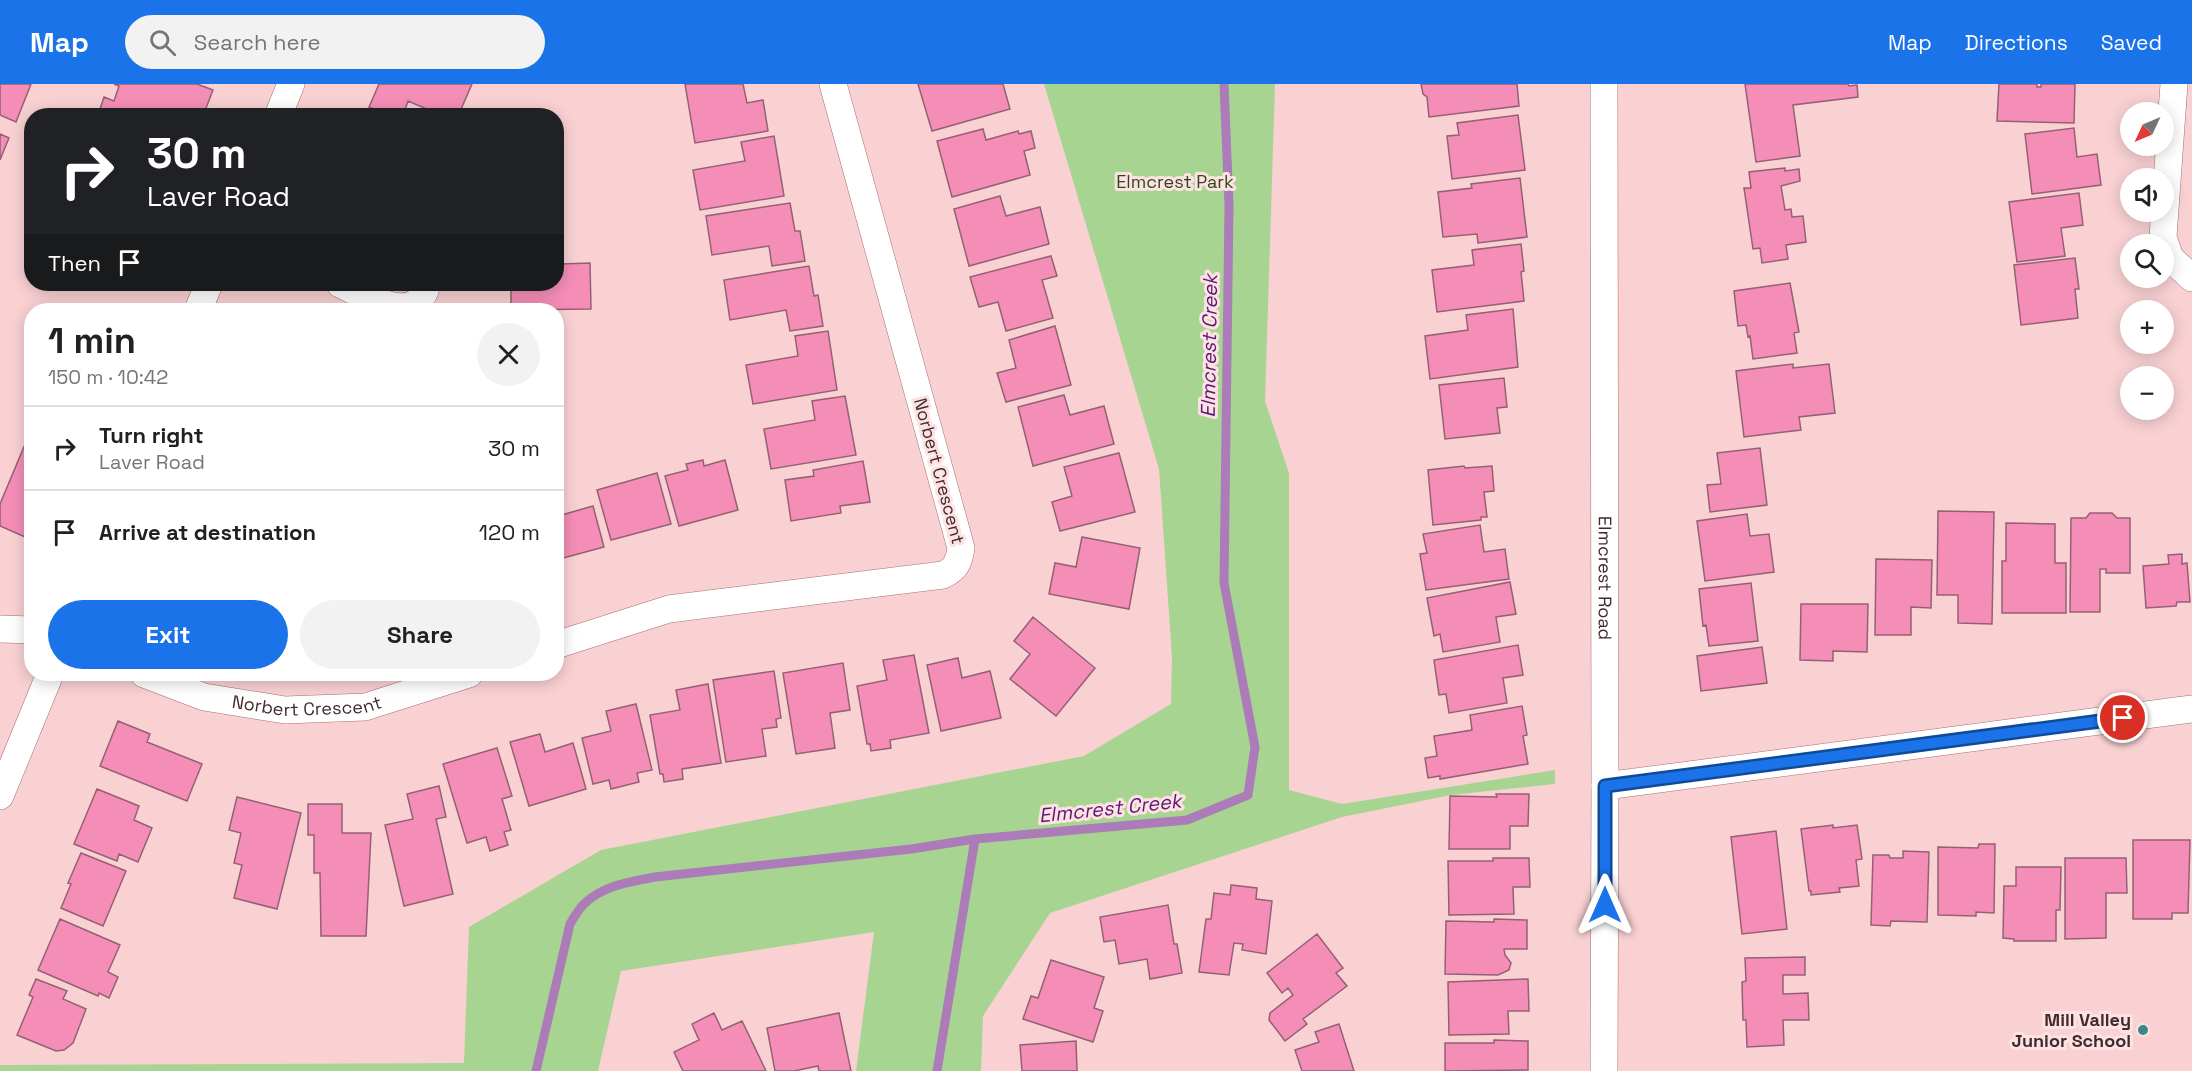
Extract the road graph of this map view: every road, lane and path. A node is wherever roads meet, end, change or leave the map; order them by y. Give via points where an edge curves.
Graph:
1 (291, 84) edge
2 (833, 84) edge
3 (1604, 84) edge
4 (2174, 84) edge
5 (281, 108) edge
6 (2192, 278) edge
7 (357, 291) edge
8 (425, 291) edge
9 (386, 303) edge
10 (416, 303) edge
11 (0, 629) edge
12 (24, 630) edge
13 (564, 642) edge
14 (47, 681) edge
15 (162, 681) edge
16 (447, 681) edge
17 (2192, 709) edge
18 (1605, 786) junction
19 (0, 796) edge
20 (1604, 1071) edge

1 - 5 street
2 - 13 street, Norbert Crescent via 960,548 959,560 943,576 669,609
3 - 18 street, Elmcrest Road
4 - 6 street via 2163,237 2170,258
7 - 9 street
8 - 10 street
11 - 12 street
14 - 19 street
15 - 16 street, Norbert Crescent via 204,697 285,710 365,707
17 - 18 street
18 - 20 street, Elmcrest Road

